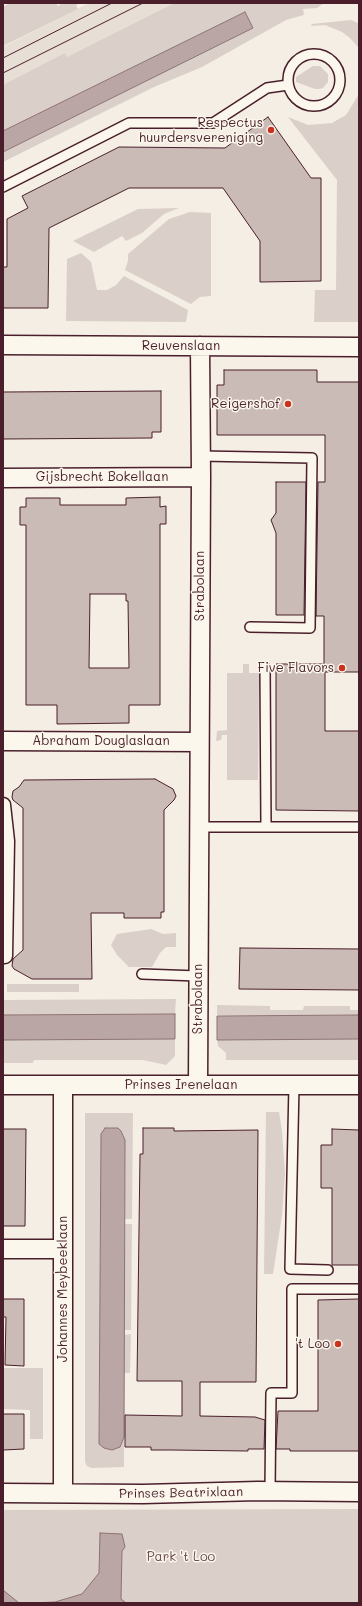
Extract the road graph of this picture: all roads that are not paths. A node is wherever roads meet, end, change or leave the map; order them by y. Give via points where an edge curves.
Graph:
1 (288, 85) junction
2 (3, 187) edge
3 (3, 345) edge
4 (200, 346) junction
5 (359, 347) edge
6 (200, 456) junction
7 (201, 477) junction
8 (3, 478) edge
9 (250, 628) dead end
10 (266, 666) dead end
11 (3, 741) edge
12 (199, 742) junction
13 (3, 805) edge
14 (199, 827) junction
15 (266, 827) junction
16 (359, 827) edge
17 (5, 841) edge
18 (5, 880) edge
19 (4, 918) edge
20 (4, 954) edge
21 (142, 974) dead end
22 (198, 976) junction
23 (3, 1085) edge
24 (63, 1085) junction
25 (198, 1085) junction
26 (294, 1085) junction
27 (359, 1085) edge
28 (3, 1249) edge
29 (63, 1249) junction
30 (328, 1270) dead end
31 (359, 1289) edge
32 (270, 1491) junction
33 (359, 1492) edge
34 (63, 1493) junction
35 (3, 1494) edge

1 - 1 lane via 289,72 293,64 307,55 327,57 336,65 339,73 339,89 335,96 328,103 319,106 301,103 294,98
1 - 2 lane via 267,88 213,123 129,123
3 - 4 street, Reuvenslaan
4 - 5 street, Reuvenslaan
4 - 6 street, Strabolaan
6 - 7 street, Strabolaan
6 - 9 lane via 312,458 310,628
7 - 8 street, Gijsbrecht Bokellaan
7 - 12 street, Strabolaan
10 - 15 lane
11 - 12 street, Abraham Douglaslaan
12 - 14 street, Strabolaan
13 - 17 street
14 - 15 lane
14 - 22 street, Strabolaan
15 - 16 lane
17 - 18 street
18 - 19 street
19 - 20 street
21 - 22 lane
22 - 25 street, Strabolaan
23 - 24 street, Prinses Irenelaan
24 - 25 street, Prinses Irenelaan
24 - 29 street, Johannes Meybeeklaan
25 - 26 street, Prinses Irenelaan
26 - 27 street, Prinses Irenelaan
26 - 30 lane via 290,1269
28 - 29 street
29 - 34 street, Johannes Meybeeklaan
31 - 32 lane via 292,1289 292,1393 271,1393
32 - 33 street, Prinses Beatrixlaan
32 - 34 street, Prinses Beatrixlaan
34 - 35 street, Prinses Beatrixlaan

